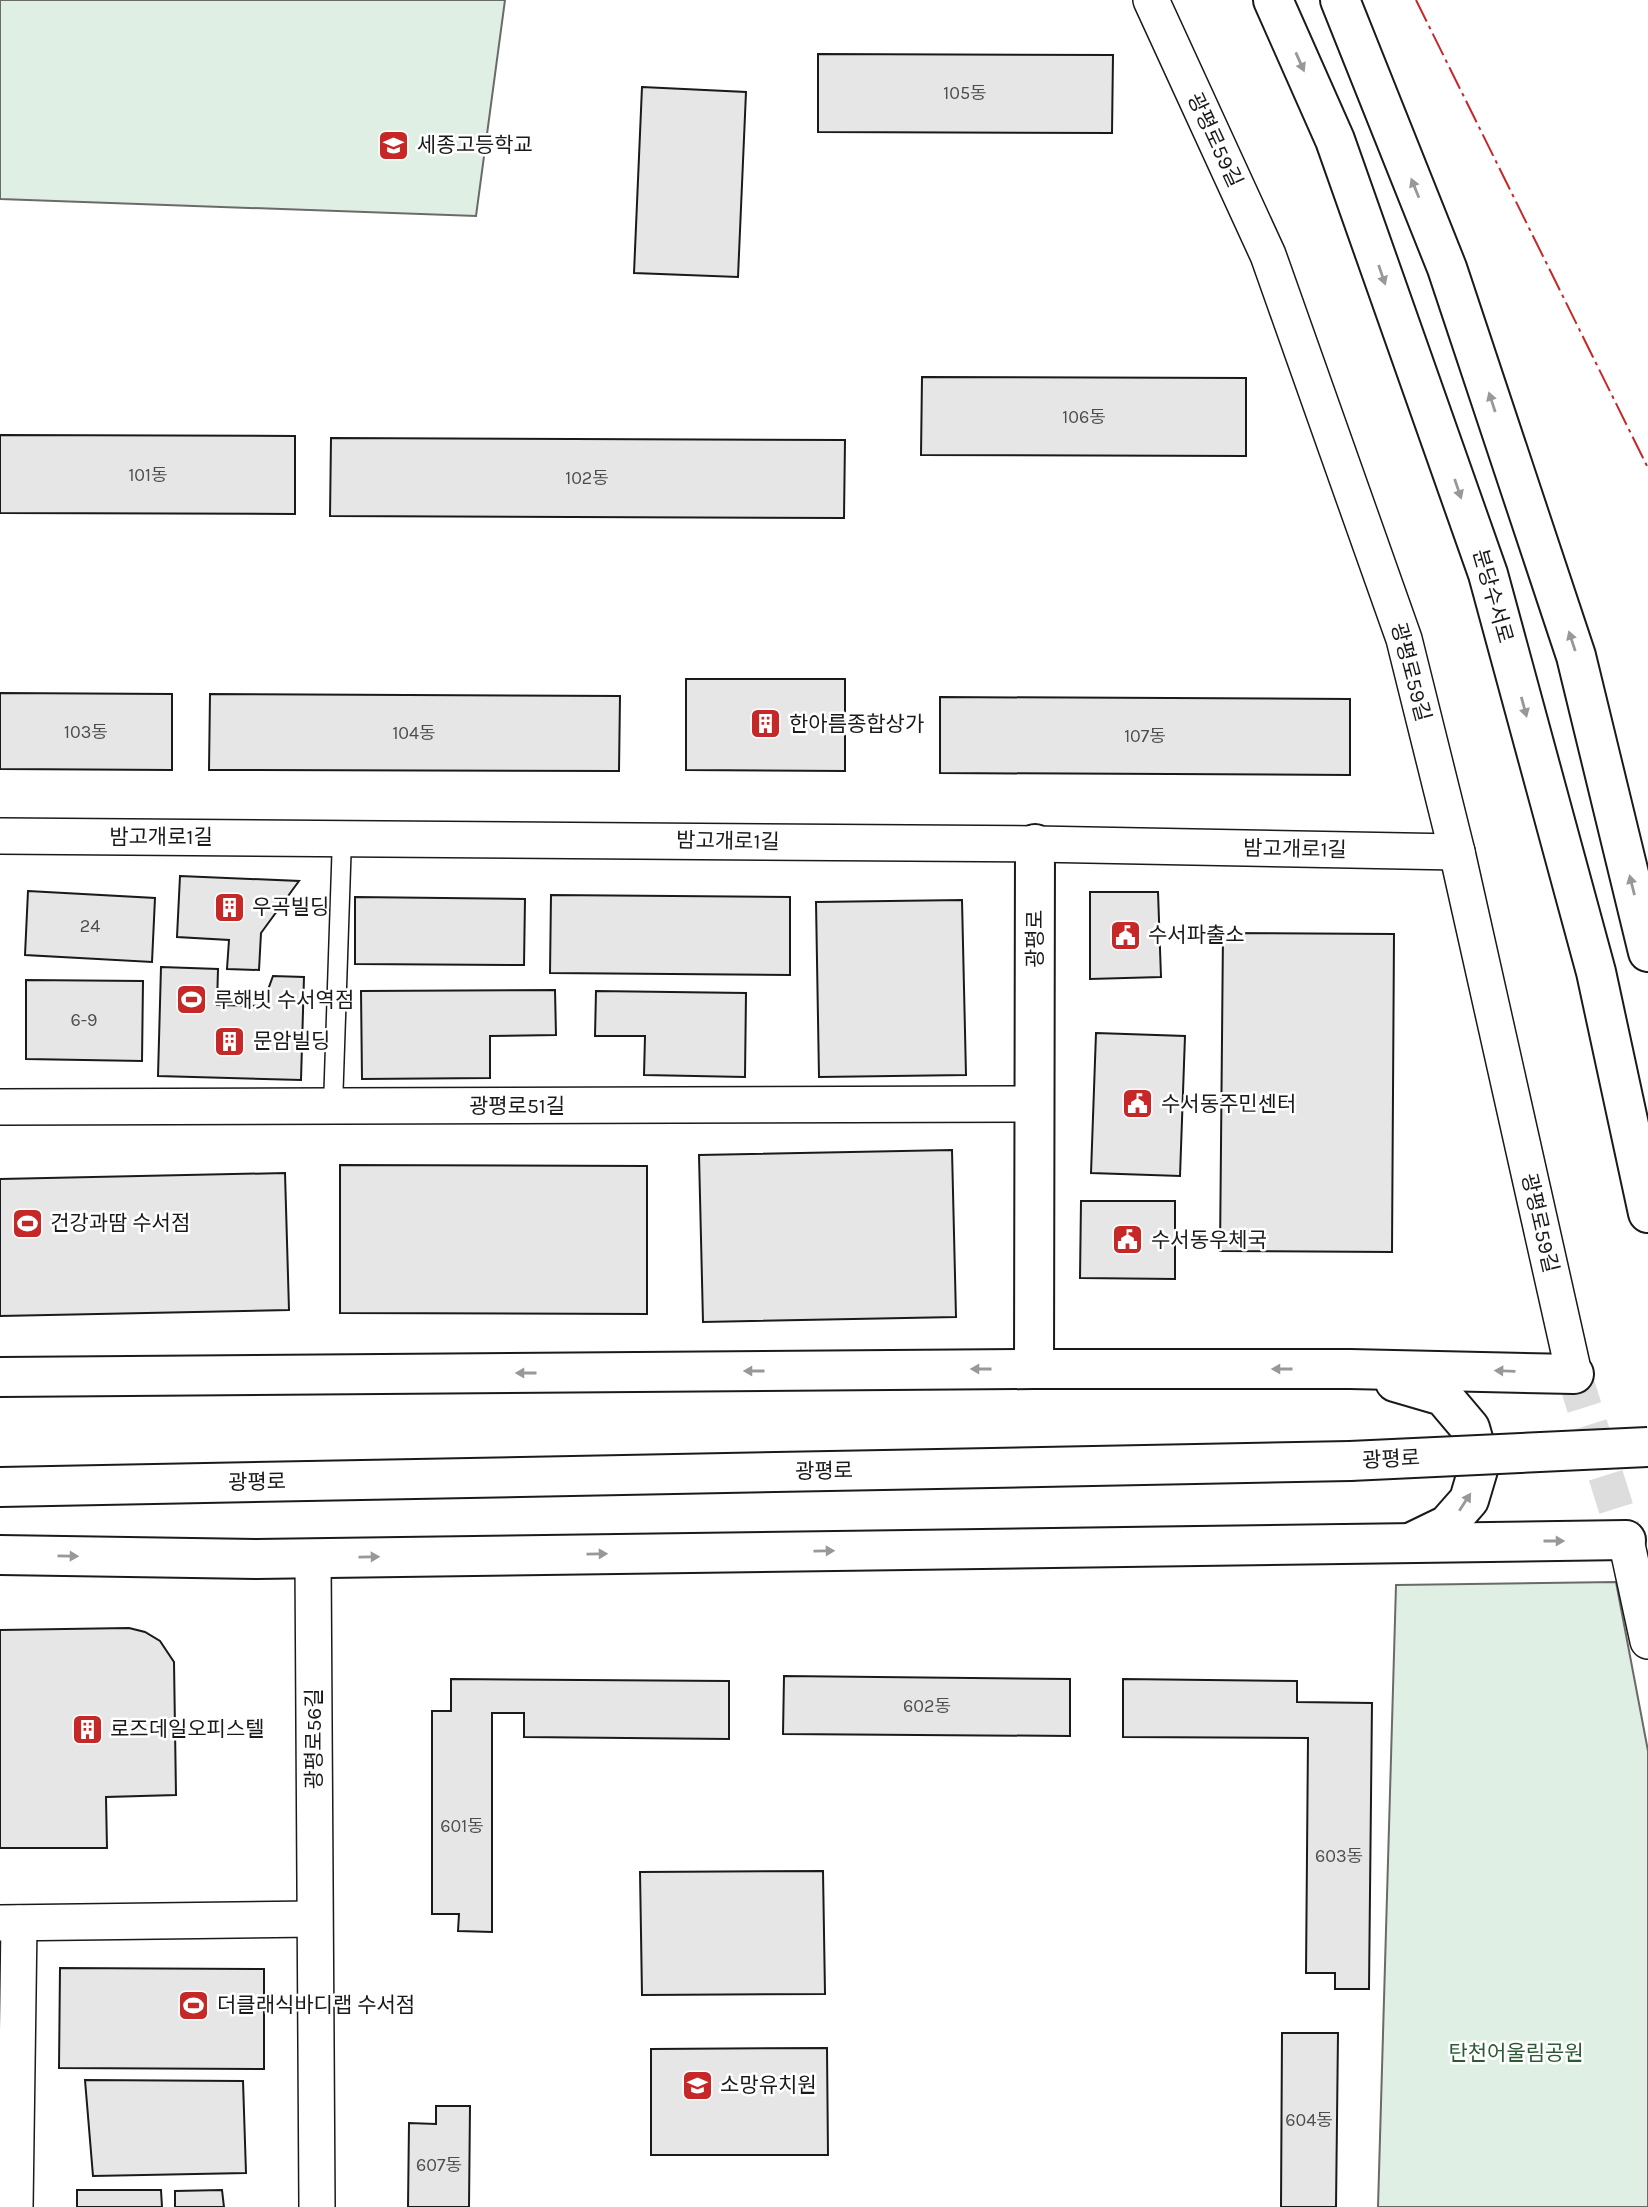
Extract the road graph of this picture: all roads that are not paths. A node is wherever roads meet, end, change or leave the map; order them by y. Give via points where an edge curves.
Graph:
1 (1151, 0) edge
2 (1273, 0) edge
3 (1340, 0) edge
4 (0, 836) edge
5 (342, 838) junction
6 (1035, 844) junction
7 (1457, 852) junction
8 (1648, 952) edge
9 (1034, 1104) junction
10 (333, 1106) junction
11 (0, 1107) edge
12 (1648, 1213) edge
13 (1034, 1369) junction
14 (1350, 1369) junction
15 (1574, 1374) joint
16 (0, 1377) edge
17 (1648, 1447) edge
18 (0, 1487) edge
19 (1626, 1540) joint
20 (1412, 1542) junction
21 (0, 1555) edge
22 (313, 1558) junction
23 (1648, 1641) edge
24 (314, 1919) junction
25 (10, 1923) edge
26 (15, 2207) edge
27 (317, 2207) edge

1 - 7 street, 광평로59길 via 1268,255 1404,639
2 -> 12 main road, 분당수서로 via 1335,140 1488,574 1595,972
8 -> 3 main road via 1577,656 1447,268
4 - 5 street, 밤고개로1길
5 - 6 street, 밤고개로1길
5 - 10 lane
6 - 7 street, 밤고개로1길
6 - 9 main road, 광평로
7 - 15 street, 광평로59길
9 - 10 street, 광평로51길
9 - 13 main road, 광평로
10 - 11 street, 광평로51길
14 -> 13 main road
13 -> 16 main road
15 -> 14 main road
20 -> 14 main road via 1447,1525 1469,1500 1480,1464 1470,1427 1443,1396
17 - 18 main road, 광평로, bridge via 1350,1461
20 -> 19 main road
19 - 23 street
22 -> 20 main road
21 -> 22 main road
22 - 24 street, 광평로56길
24 - 25 street
24 - 27 street, 광평로56길
25 - 26 street

